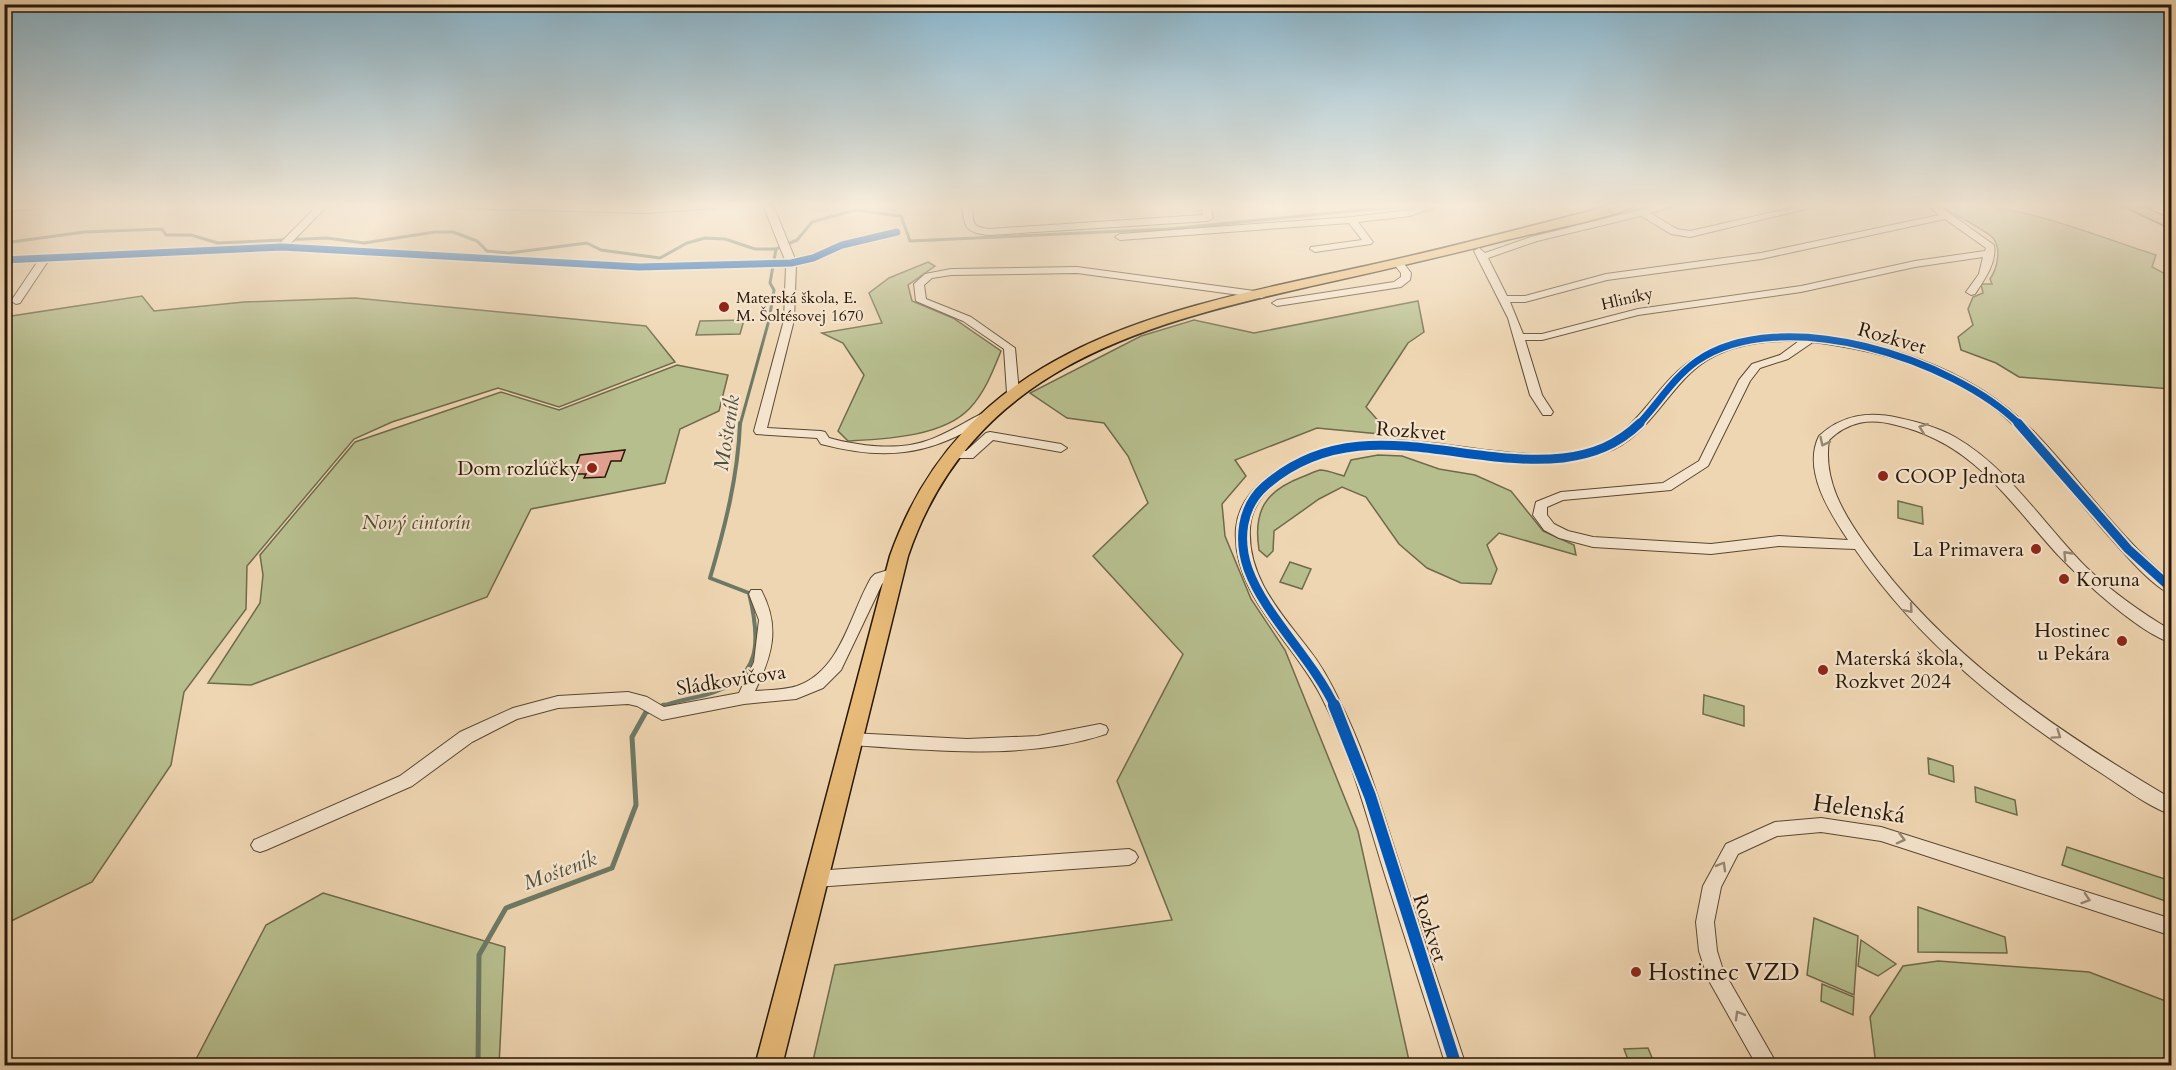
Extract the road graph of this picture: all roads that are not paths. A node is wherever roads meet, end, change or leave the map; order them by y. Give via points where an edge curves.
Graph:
1 (79, 255) edge
2 (469, 255) edge
3 (788, 255) edge
4 (820, 255) edge
5 (1448, 255) edge
6 (1482, 255) edge
7 (1766, 255) edge
8 (1978, 255) edge
9 (1990, 255) edge
10 (46, 257) junction
11 (4, 260) edge
12 (791, 263) junction
13 (1971, 292) dead end
14 (1269, 299) junction
15 (1504, 299) junction
16 (16, 301) dead end
17 (1520, 337) junction
18 (1807, 340) junction
19 (1013, 393) junction
20 (1547, 412) dead end
21 (985, 417) junction
22 (1061, 448) dead end
23 (952, 454) junction
24 (1857, 545) junction
25 (895, 573) junction
26 (2172, 590) edge
27 (756, 594) dead end
28 (2172, 638) edge
29 (744, 698) junction
30 (1100, 730) dead end
31 (850, 739) junction
32 (2172, 808) edge
33 (260, 845) dead end
34 (1129, 856) dead end
35 (815, 879) junction
36 (2172, 928) edge
37 (768, 1065) edge
38 (1456, 1065) edge
39 (1768, 1065) edge

1 - 10 street
2 - 12 street via 639,267
3 - 12 street
4 - 12 street
5 - 14 main road via 1398,263
6 - 15 street
7 - 15 street, Hliníky via 1606,277 1526,299
8 - 17 street, Hliníky via 1801,289 1638,312 1542,337
9 - 13 street via 1984,274
10 - 11 street
10 - 16 street
12 - 21 street via 789,320 760,431 821,435 825,441 844,447 882,449 930,445
14 - 19 main road via 1155,322 1114,335
14 - 19 street via 1077,270 951,272 928,276 919,284 921,301 967,319 1010,348
15 - 17 street
17 - 20 street via 1536,395
18 - 24 street via 1784,357 1756,366 1745,380 1704,463 1666,487 1561,496 1542,505 1540,515 1564,535 1593,542 1711,549 1779,541
18 - 26 street, Rozkvet via 1879,350 1967,385 2011,416 2041,446 2108,530
18 - 38 street, Rozkvet via 1760,341 1708,354 1678,377 1639,425 1601,450 1528,459 1411,446 1338,449 1302,462 1268,482 1250,503 1243,529 1245,560 1269,608 1320,677 1347,736
19 - 21 main road
21 - 23 main road
22 - 23 street via 990,436 969,455
23 - 25 main road via 918,507
28 -> 24 street via 2085,574 1987,465 1957,443 1914,424 1862,417 1845,420 1823,439 1820,465 1830,497
24 -> 32 street via 1928,631 1972,670 2066,741
25 - 29 street, Sládkovičova via 876,581 836,666 818,684 796,693
25 - 31 main road
27 - 29 street via 766,620 762,662
29 - 33 street, Sládkovičova via 662,714 641,700 628,698 558,702 513,714 466,737 406,781
30 - 31 street via 1038,742 967,745
31 - 35 main road
34 - 35 street
35 - 37 main road
39 -> 36 street, Helenská via 1714,973 1705,922 1712,886 1732,849 1775,829 1821,825 1881,834

